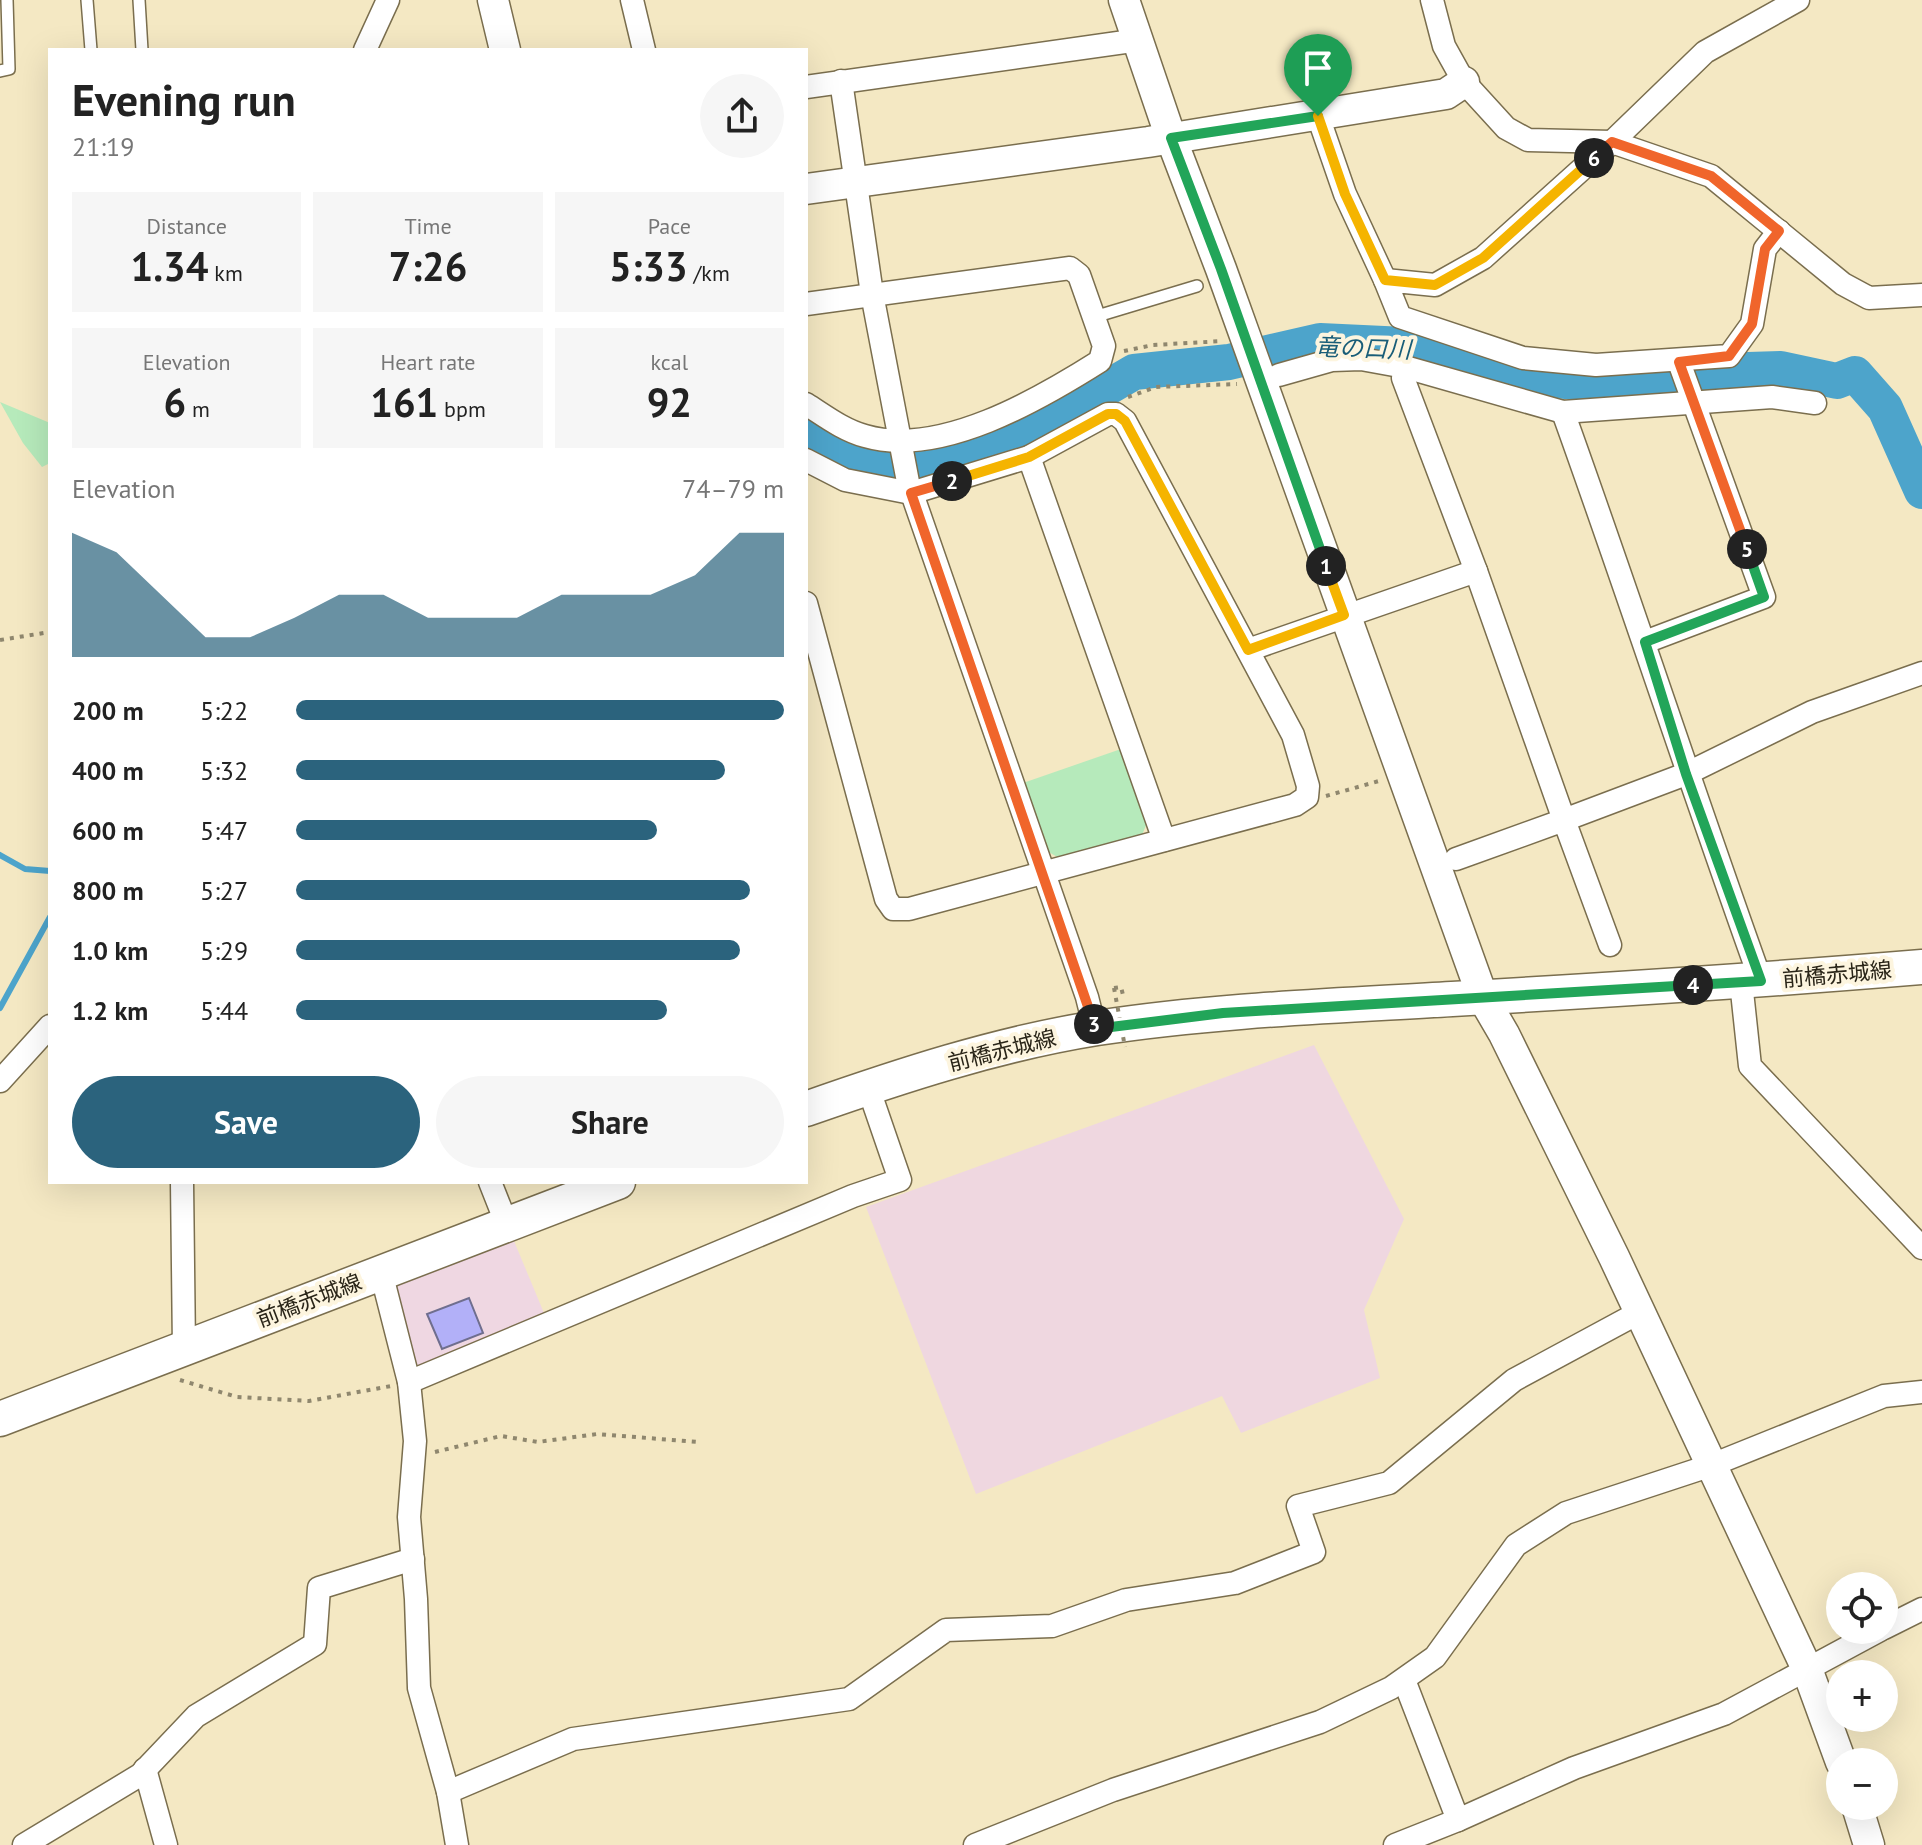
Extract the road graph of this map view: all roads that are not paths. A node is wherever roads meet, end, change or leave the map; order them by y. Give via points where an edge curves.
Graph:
1 (7, 0) edge
2 (87, 0) edge
3 (139, 0) edge
4 (388, 0) edge
5 (493, 0) edge
6 (632, 0) edge
7 (1124, 0) edge
8 (1432, 0) edge
9 (1798, 0) edge
10 (1139, 40) junction
11 (91, 48) edge
12 (142, 48) edge
13 (366, 48) edge
14 (505, 48) edge
15 (644, 48) edge
16 (0, 71) edge
17 (841, 81) junction
18 (1464, 82) junction
19 (808, 87) edge
20 (1318, 116) junction
21 (1171, 138) junction
22 (1612, 142) junction
23 (855, 183) junction
24 (808, 189) edge
25 (1779, 231) junction
26 (1385, 280) junction
27 (1197, 286) dead end
28 (872, 294) junction
29 (1922, 295) edge
30 (808, 304) edge
31 (1094, 317) junction
32 (1250, 361) junction
33 (1680, 364) junction
34 (1405, 367) junction
35 (1694, 401) junction
36 (1815, 403) dead end
37 (808, 405) edge
38 (1563, 412) junction
39 (900, 443) junction
40 (1029, 457) junction
41 (808, 461) edge
42 (909, 487) junction
43 (1476, 571) junction
44 (808, 610) edge
45 (1344, 615) junction
46 (1645, 642) junction
47 (1248, 650) junction
48 (1922, 673) edge
49 (1686, 774) junction
50 (1564, 820) junction
51 (1164, 840) junction
52 (1456, 859) dead end
53 (1044, 873) junction
54 (1610, 945) dead end
55 (1922, 967) edge
56 (1751, 981) junction
57 (1483, 998) junction
58 (48, 1028) edge
59 (1095, 1029) junction
60 (0, 1081) edge
61 (868, 1087) junction
62 (808, 1108) edge
63 (182, 1184) edge
64 (491, 1184) edge
65 (613, 1184) edge
66 (507, 1225) junction
67 (1922, 1248) edge
68 (381, 1272) junction
69 (1640, 1312) junction
70 (184, 1349) junction
71 (409, 1382) junction
72 (1922, 1392) edge
73 (0, 1419) edge
74 (1712, 1465) junction
75 (413, 1559) junction
76 (1922, 1609) edge
77 (1898, 1621) edge
78 (1854, 1644) edge
79 (1807, 1669) junction
80 (1404, 1680) junction
81 (1836, 1748) edge
82 (145, 1769) junction
83 (448, 1792) junction
84 (1458, 1820) junction
85 (1861, 1820) edge
86 (24, 1845) edge
87 (166, 1845) edge
88 (457, 1845) edge
89 (975, 1845) edge
90 (1395, 1845) edge
91 (1869, 1845) edge

1 - 16 lane via 9,69
2 - 11 lane
3 - 12 lane
4 - 13 street
5 - 14 street
6 - 15 street
7 - 10 street
8 - 18 street via 1444,46
9 - 22 street via 1705,52
10 - 17 street
10 - 21 street
17 - 19 street
17 - 23 street
18 - 20 street via 1446,94
18 - 22 street via 1506,128 1528,140
20 - 21 street
20 - 26 street via 1345,194
21 - 23 street
21 - 32 street
22 - 25 street via 1711,176
22 - 26 street via 1483,258 1435,285
23 - 24 street
23 - 28 street
25 - 29 street via 1843,284 1869,298
25 - 33 street via 1765,249 1752,324 1729,356
26 - 33 street via 1400,317 1523,358 1596,365
27 - 31 lane
28 - 30 street
28 - 31 street via 1070,268 1079,275
28 - 39 street
31 - 39 street via 1104,354 1100,361 984,423
32 - 34 street via 1361,359
32 - 45 street
33 - 35 street
34 - 38 street
34 - 43 street via 1403,378
35 - 36 street via 1772,397
35 - 38 street
35 - 46 street via 1764,597
37 - 39 street via 847,429
38 - 46 street
39 - 42 street
40 - 42 street
40 - 47 street via 1108,414 1125,421
40 - 51 street
41 - 42 street via 845,480
42 - 53 street
43 - 45 street
43 - 50 street
44 - 53 street via 893,909
45 - 47 street
45 - 57 street
46 - 49 street
47 - 51 street via 1293,735 1307,797 1295,805
48 - 49 street via 1812,712
49 - 50 street
49 - 56 street
50 - 52 street
50 - 54 street
51 - 53 street
53 - 59 street
55 - 56 main road, 前橋赤城線
56 - 57 main road, 前橋赤城線
56 - 67 street via 1750,1066
57 - 59 main road, 前橋赤城線 via 1223,1013
57 - 69 street
58 - 60 street
59 - 61 main road, 前橋赤城線 via 1007,1047
61 - 62 main road, 前橋赤城線
61 - 71 street via 900,1180
63 - 70 street
64 - 66 street
65 - 66 main road, 前橋赤城線
66 - 68 main road, 前橋赤城線
68 - 70 main road, 前橋赤城線
68 - 71 street
69 - 74 street
69 - 83 street via 1514,1380 1389,1483 1298,1506 1314,1552 1235,1583 1126,1600 1052,1626 946,1630 849,1699 573,1739
70 - 73 main road, 前橋赤城線
71 - 75 street
72 - 74 street via 1884,1396
74 - 79 street
74 - 80 street via 1566,1513 1516,1545 1435,1657
75 - 82 street via 319,1588 315,1644 196,1716
75 - 83 street via 419,1688
76 - 77 street
78 - 79 street
79 - 81 street
79 - 84 street via 1724,1714 1574,1768
80 - 84 street
80 - 89 street via 1320,1722 1113,1790
82 - 86 street
82 - 87 street
83 - 88 street
84 - 90 street
85 - 91 street

